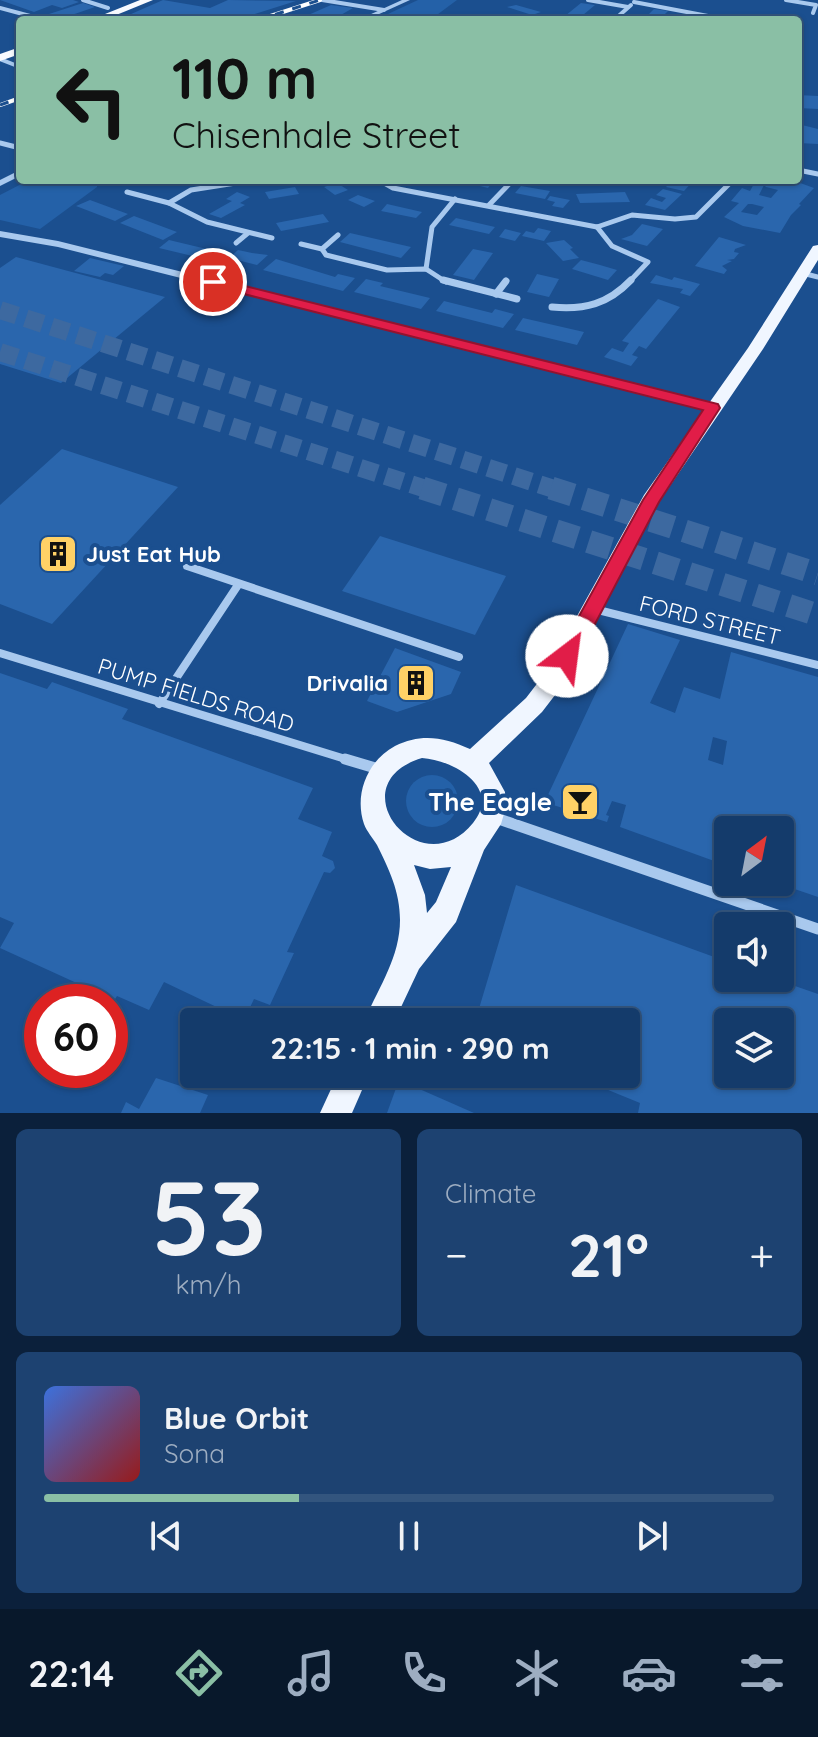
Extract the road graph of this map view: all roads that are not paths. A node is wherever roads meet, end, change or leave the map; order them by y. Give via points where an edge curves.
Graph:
1 (84, 0) edge
2 (127, 0) edge
3 (134, 0) edge
4 (148, 0) edge
5 (322, 0) edge
6 (407, 0) edge
7 (588, 0) edge
8 (786, 0) edge
9 (636, 1) edge
10 (817, 4) edge
11 (628, 7) junction
12 (0, 8) edge
13 (108, 8) junction
14 (384, 10) junction
15 (813, 13) dead end
16 (30, 16) edge
17 (100, 16) edge
18 (104, 16) edge
19 (370, 16) edge
20 (618, 16) edge
21 (709, 16) edge
22 (229, 184) edge
23 (386, 184) edge
24 (509, 184) edge
25 (729, 184) edge
26 (127, 192) dead end
27 (455, 199) junction
28 (169, 203) junction
29 (489, 205) junction
30 (597, 227) junction
31 (248, 233) junction
32 (0, 234) edge
33 (338, 235) dead end
34 (272, 238) dead end
35 (236, 243) dead end
36 (301, 244) dead end
37 (322, 249) junction
38 (818, 249) edge
39 (426, 269) junction
40 (810, 275) edge
41 (506, 281) dead end
42 (496, 294) junction
43 (517, 299) dead end
44 (552, 307) dead end
45 (712, 408) junction
46 (187, 566) dead end
47 (238, 585) junction
48 (594, 609) junction
49 (0, 653) edge
50 (459, 657) dead end
51 (818, 665) edge
52 (159, 704) junction
53 (473, 762) junction
54 (382, 770) junction
55 (491, 817) junction
56 (387, 839) junction
57 (473, 844) junction
58 (818, 929) edge
59 (409, 959) junction
60 (386, 1008) edge
61 (348, 1088) edge
62 (336, 1113) edge

1 - 13 street
2 - 13 highway
3 - 13 highway
4 - 18 highway
5 - 14 street
6 - 14 street
7 - 11 street
8 - 10 street
9 - 11 street
9 - 21 street
10 - 15 street
11 - 20 street
12 - 16 street
13 - 17 highway
14 - 19 street
22 - 28 street via 191,190
23 - 27 street
24 - 29 street
25 - 30 street via 696,217 632,215
26 - 28 street
27 - 29 street
27 - 39 street via 432,227
28 - 31 street via 207,222
29 - 30 street
30 - 44 street via 605,243 648,262 605,303 575,311
31 - 34 street
31 - 35 street
32 - 45 street via 58,244
33 - 37 street
36 - 37 street
37 - 39 street via 326,255 387,270
38 - 40 main road
39 - 42 street via 449,284
40 - 45 main road
41 - 42 street
42 - 43 street
45 - 48 main road via 651,500
46 - 47 street
47 - 50 street
47 - 52 street
48 - 51 street, FORD STREET
48 - 53 main road via 534,705
49 - 52 street, PUMP FIELDS ROAD
52 - 54 street, PUMP FIELDS ROAD
53 - 54 main road via 440,747 422,747 405,752
53 - 55 main road via 489,785
54 - 56 main road via 372,805
55 - 57 main road
55 - 58 street
56 - 57 main road via 419,856 455,854
56 - 59 main road via 413,893 416,916
57 - 59 main road via 446,912
59 - 60 main road
61 - 62 main road

